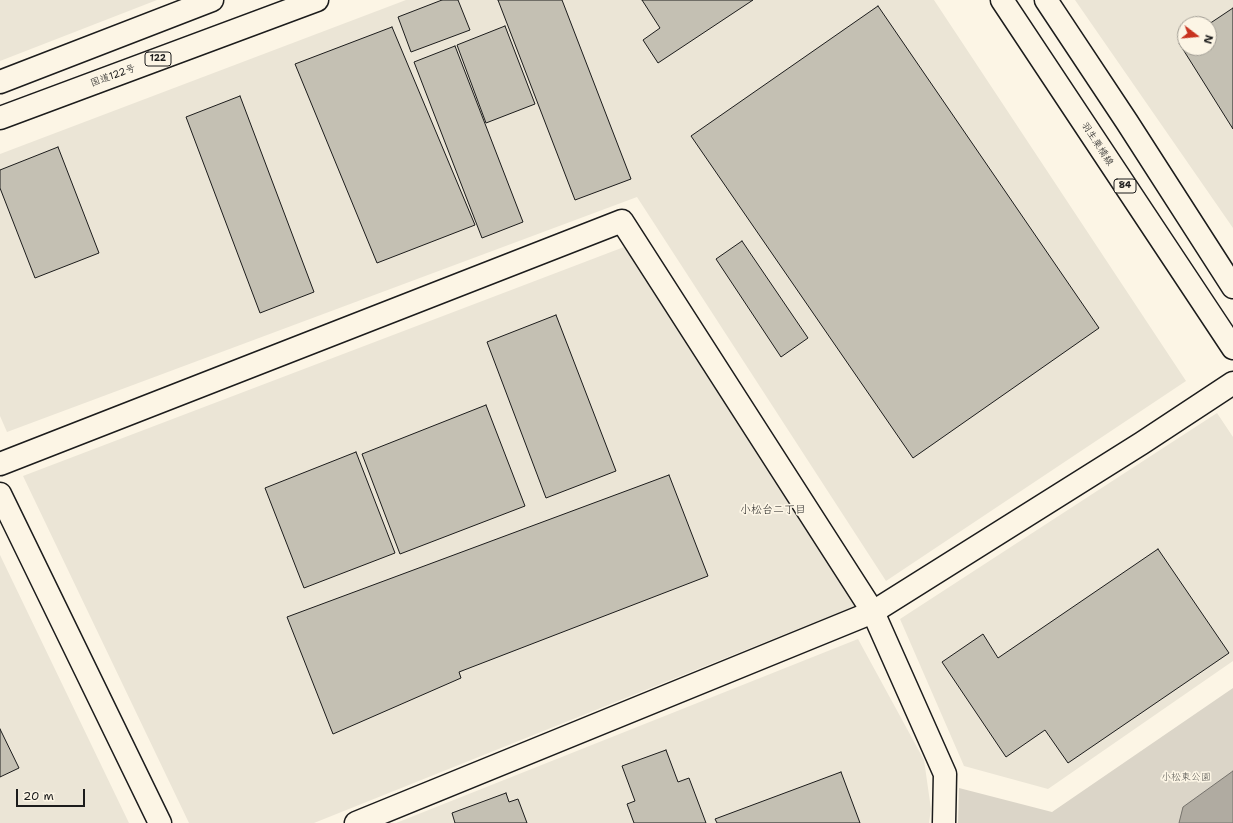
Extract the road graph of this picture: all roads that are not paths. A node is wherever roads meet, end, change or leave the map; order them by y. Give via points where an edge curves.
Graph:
1 (212, 0) edge
2 (317, 0) edge
3 (1002, 0) edge
4 (1046, 0) edge
5 (0, 82) edge
6 (0, 118) edge
7 (1233, 287) edge
8 (1233, 348) edge
9 (1233, 383) edge
10 (0, 464) edge
11 (0, 494) edge
12 (873, 612) junction
13 (160, 823) edge
14 (356, 823) edge
15 (944, 823) edge

1 - 5 main road
2 - 6 main road, 国道122号 / 122
3 - 8 main road, 羽生栗橋線 / 84
4 - 7 main road
9 - 12 main road
10 - 12 main road via 622,221
11 - 13 main road
12 - 14 main road
12 - 15 main road via 945,774

